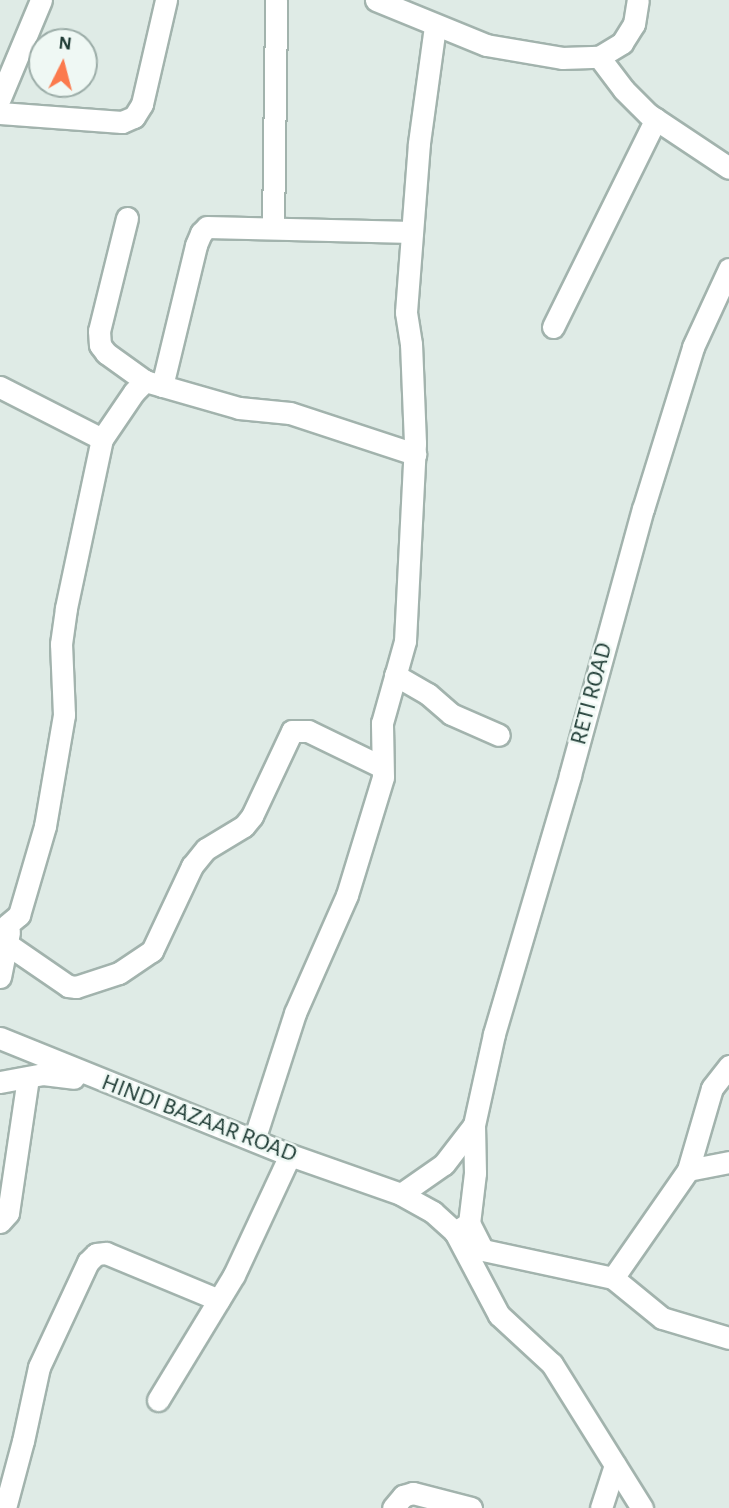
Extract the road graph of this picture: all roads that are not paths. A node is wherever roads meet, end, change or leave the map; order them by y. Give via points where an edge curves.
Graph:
1 (41, 0) edge
2 (166, 0) edge
3 (276, 0) edge
4 (376, 0) edge
5 (638, 0) edge
6 (435, 26) junction
7 (599, 57) junction
8 (0, 98) edge
9 (0, 113) edge
10 (656, 119) junction
11 (729, 168) edge
12 (127, 218) dead end
13 (273, 228) junction
14 (412, 232) junction
15 (729, 269) edge
16 (553, 327) dead end
17 (154, 384) junction
18 (0, 387) edge
19 (102, 439) junction
20 (415, 454) junction
21 (395, 675) junction
22 (499, 735) dead end
23 (382, 766) junction
24 (5, 928) edge
25 (0, 977) edge
26 (0, 1038) edge
27 (729, 1066) edge
28 (28, 1077) junction
29 (0, 1082) edge
30 (102, 1082) junction
31 (474, 1125) junction
32 (254, 1140) junction
33 (290, 1155) junction
34 (729, 1162) edge
35 (688, 1170) junction
36 (401, 1194) junction
37 (0, 1222) edge
38 (462, 1227) junction
39 (612, 1278) junction
40 (219, 1300) junction
41 (729, 1338) edge
42 (158, 1400) dead end
43 (615, 1465) junction
44 (5, 1508) edge
45 (393, 1508) edge
46 (471, 1508) edge
47 (601, 1508) edge
48 (642, 1508) edge

1 - 8 street
2 - 9 street via 142,104 134,117 122,122
3 - 13 street
4 - 6 street
5 - 7 street via 634,24 622,43
6 - 7 street via 486,45 562,58
6 - 14 street
7 - 10 street via 635,102
10 - 11 street
10 - 16 street
12 - 17 street via 99,331 100,345
13 - 14 street
13 - 17 street via 207,228 201,233
14 - 20 street via 406,312
15 - 31 street, RETI ROAD via 693,347 643,509 494,1034
17 - 19 street via 134,392
17 - 20 street via 239,408 290,413
18 - 19 street
19 - 24 street via 66,608 61,644 64,715 45,826 19,915
20 - 21 street via 405,641
21 - 22 street via 451,714
21 - 23 street via 382,723
23 - 24 street via 307,731 292,731 253,816 206,849 192,866 152,951 119,974 68,986
23 - 32 street via 383,777 347,895 295,1013
24 - 25 street
26 - 30 street, HINDI BAZAAR ROAD
27 - 35 street via 712,1088
28 - 29 street
28 - 30 street via 43,1074
28 - 37 street via 8,1213
30 - 32 street, HINDI BAZAAR ROAD
31 - 36 street via 444,1164
31 - 38 street via 475,1173
32 - 33 street, HINDI BAZAAR ROAD
33 - 36 street, HINDI BAZAAR ROAD
33 - 40 street
34 - 35 street
35 - 39 street
36 - 38 street, HINDI BAZAAR ROAD
38 - 39 street via 483,1250
38 - 43 street via 499,1315 552,1364
39 - 41 street via 662,1318
40 - 42 street
40 - 44 street via 106,1253 96,1254 42,1358
43 - 47 street
43 - 48 street
45 - 46 street via 412,1493

